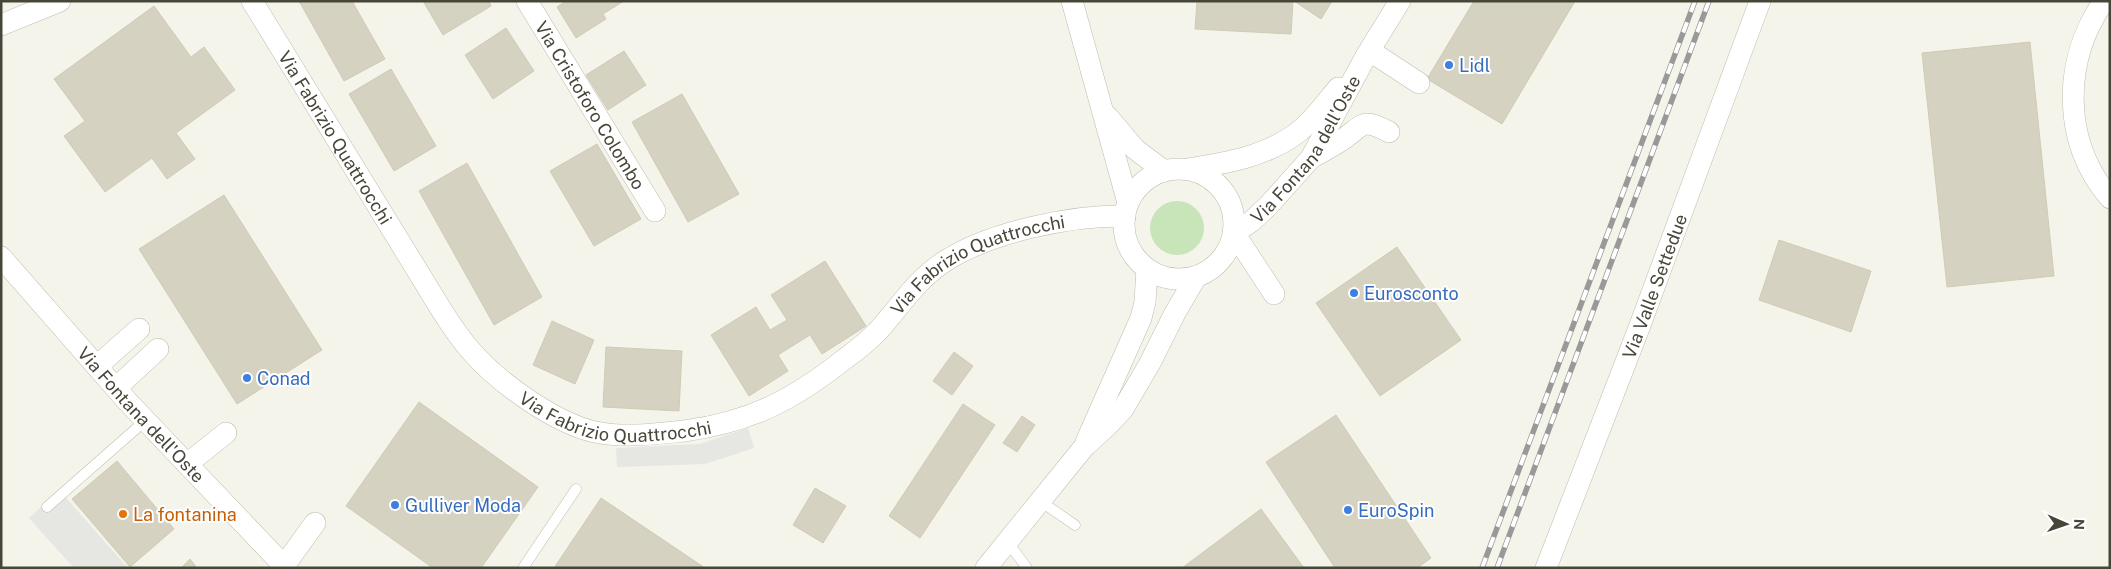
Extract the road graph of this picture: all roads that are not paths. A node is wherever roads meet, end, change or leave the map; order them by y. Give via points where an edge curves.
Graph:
1 (60, 1) edge
2 (252, 1) edge
3 (527, 1) edge
4 (1072, 1) edge
5 (1400, 1) edge
6 (1760, 1) edge
7 (2104, 1) edge
8 (24, 8) edge
9 (1, 25) edge
10 (1368, 53) junction
11 (1419, 83) dead end
12 (1104, 113) junction
13 (1389, 132) dead end
14 (1311, 158) junction
15 (1188, 169) junction
16 (1164, 171) junction
17 (2110, 198) edge
18 (1126, 210) junction
19 (655, 211) dead end
20 (1230, 243) junction
21 (1, 257) edge
22 (1147, 269) junction
23 (1196, 277) junction
24 (1274, 294) dead end
25 (139, 329) dead end
26 (158, 349) dead end
27 (97, 366) junction
28 (116, 388) junction
29 (146, 420) junction
30 (226, 433) dead end
31 (1084, 447) junction
32 (187, 464) junction
33 (576, 489) dead end
34 (1040, 500) junction
35 (47, 508) dead end
36 (315, 523) dead end
37 (1075, 525) dead end
38 (1007, 541) junction
39 (285, 567) edge
40 (523, 568) edge
41 (986, 568) edge
42 (1027, 568) edge
43 (1546, 568) edge

1 - 8 street
2 - 18 street, Via Fabrizio Quattrocchi via 464,343 490,370 542,408 564,422 596,432 623,435 666,433 716,426 757,414 798,393 846,358 877,332 924,277 975,244
3 - 19 street, Via Cristoforo Colombo
4 - 12 street
5 - 10 street, Via Fontana dell'Oste
6 - 43 street, Via Valle Settedue
7 - 17 street via 2082,45 2075,72 2074,99 2080,148 2091,172
8 - 9 street
10 - 11 street
10 - 14 street, Via Fontana dell'Oste
10 - 15 street, Via Fontana dell'Oste via 1314,117 1284,142 1245,158
12 - 16 street via 1126,140
12 - 18 street
13 - 14 street via 1374,124 1360,125
14 - 20 street, Via Fontana dell'Oste
15 - 16 street
15 - 20 street via 1205,174 1219,185 1229,200 1234,216
16 - 18 street via 1136,189
18 - 22 street via 1126,236 1133,254
20 - 23 street via 1213,268
20 - 24 street via 1250,257
21 - 27 street, Via Fontana dell'Oste
22 - 23 street via 1162,277
22 - 31 street via 1141,318
23 - 31 street via 1131,399
25 - 27 street
26 - 28 street
27 - 28 street, Via Fontana dell'Oste
28 - 29 street, Via Fontana dell'Oste
29 - 32 street, Via Fontana dell'Oste
29 - 35 lane
30 - 32 street
31 - 34 street
32 - 39 street, Via Fontana dell'Oste
33 - 40 lane
34 - 37 lane
34 - 38 street
36 - 39 street
38 - 41 street
38 - 42 lane

